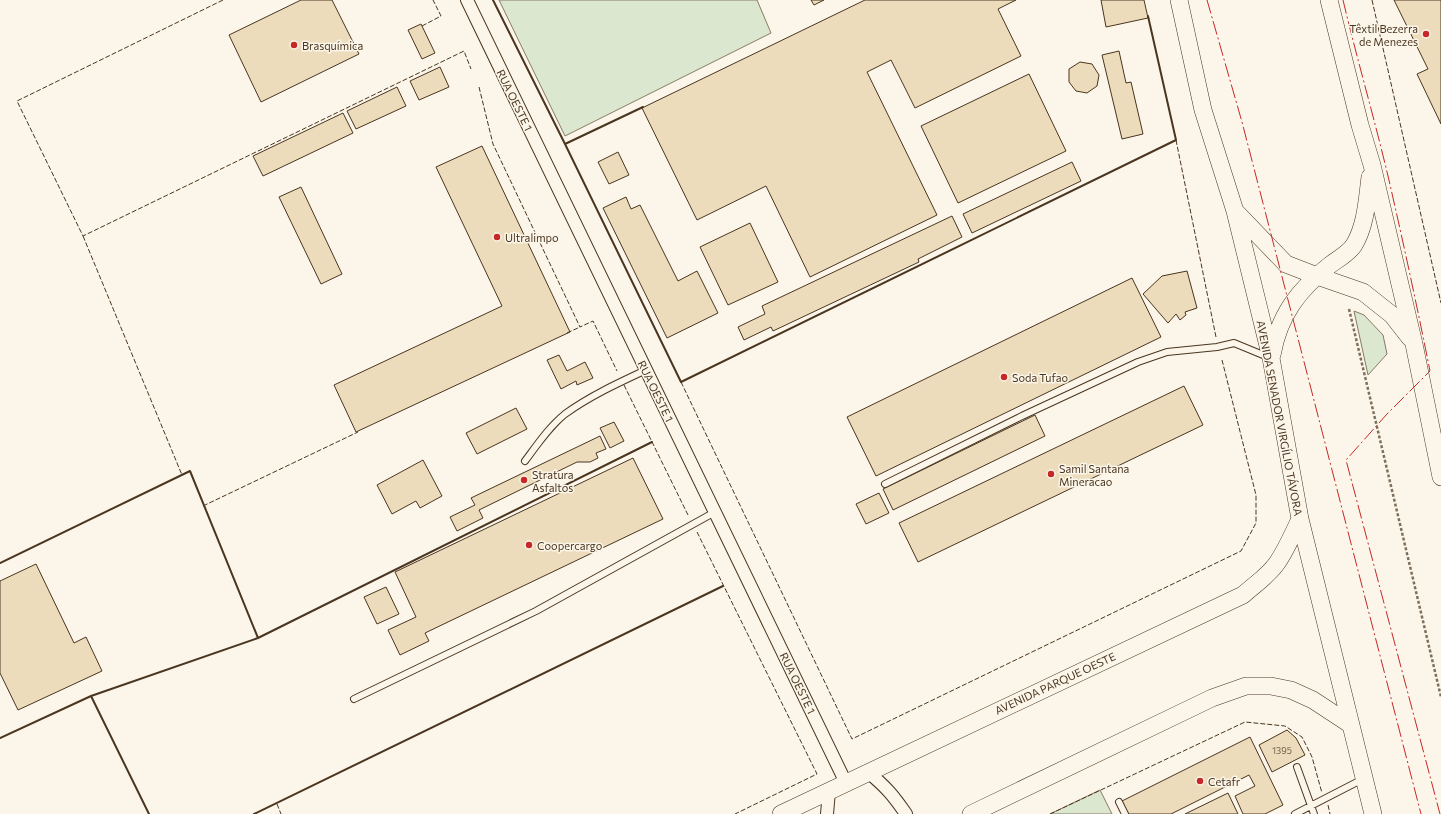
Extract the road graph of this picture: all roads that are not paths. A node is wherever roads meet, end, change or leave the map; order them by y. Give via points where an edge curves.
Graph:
1 (467, 0) edge
2 (1179, 0) edge
3 (1329, 0) edge
4 (1372, 165) junction
5 (1235, 211) junction
6 (1317, 276) junction
7 (1414, 344) junction
8 (1271, 358) junction
9 (646, 370) junction
10 (525, 461) dead end
11 (1440, 471) edge
12 (885, 484) dead end
13 (715, 512) junction
14 (1300, 519) junction
15 (354, 699) dead end
16 (1351, 725) junction
17 (1297, 767) dead end
18 (868, 772) junction
19 (1364, 778) junction
20 (846, 783) junction
21 (829, 791) junction
22 (1119, 802) dead end
23 (1311, 806) junction
24 (782, 814) edge
25 (827, 814) edge
26 (906, 814) edge
27 (970, 814) edge
28 (1125, 814) edge
29 (1295, 814) edge
30 (1314, 814) edge
31 (1374, 814) edge

1 - 9 street, RUA OESTE 1
2 - 5 main road, AVENIDA SENADOR VIRGÍLIO TÁVORA via 1203,110
3 - 4 main road
4 - 6 main road via 1365,217 1353,247
4 - 7 main road
5 - 6 main road via 1286,264
5 - 8 main road, AVENIDA SENADOR VIRGÍLIO TÁVORA
6 - 7 main road via 1364,292 1392,315
6 - 8 main road via 1286,312 1274,341
7 - 11 main road
8 - 12 lane via 1234,343 1167,352 1138,362
8 - 14 main road, AVENIDA SENADOR VIRGÍLIO TÁVORA
9 - 10 lane via 596,394 564,415
9 - 13 street, RUA OESTE 1
13 - 15 lane via 536,610
13 - 20 street, RUA OESTE 1
14 - 16 main road, AVENIDA SENADOR VIRGÍLIO TÁVORA
14 - 18 main road, AVENIDA PARQUE OESTE via 1276,564 1243,595
16 - 19 main road, AVENIDA SENADOR VIRGÍLIO TÁVORA
16 - 27 main road via 1313,700 1291,690 1271,686 1246,686 1212,698
17 - 23 lane
18 - 20 main road, AVENIDA PARQUE OESTE
18 - 26 street via 896,798
19 - 23 lane
19 - 31 main road, AVENIDA SENADOR VIRGÍLIO TÁVORA
20 - 21 main road, AVENIDA PARQUE OESTE
21 - 24 main road, AVENIDA PARQUE OESTE
21 - 25 street
22 - 28 lane
23 - 29 lane
23 - 30 lane

